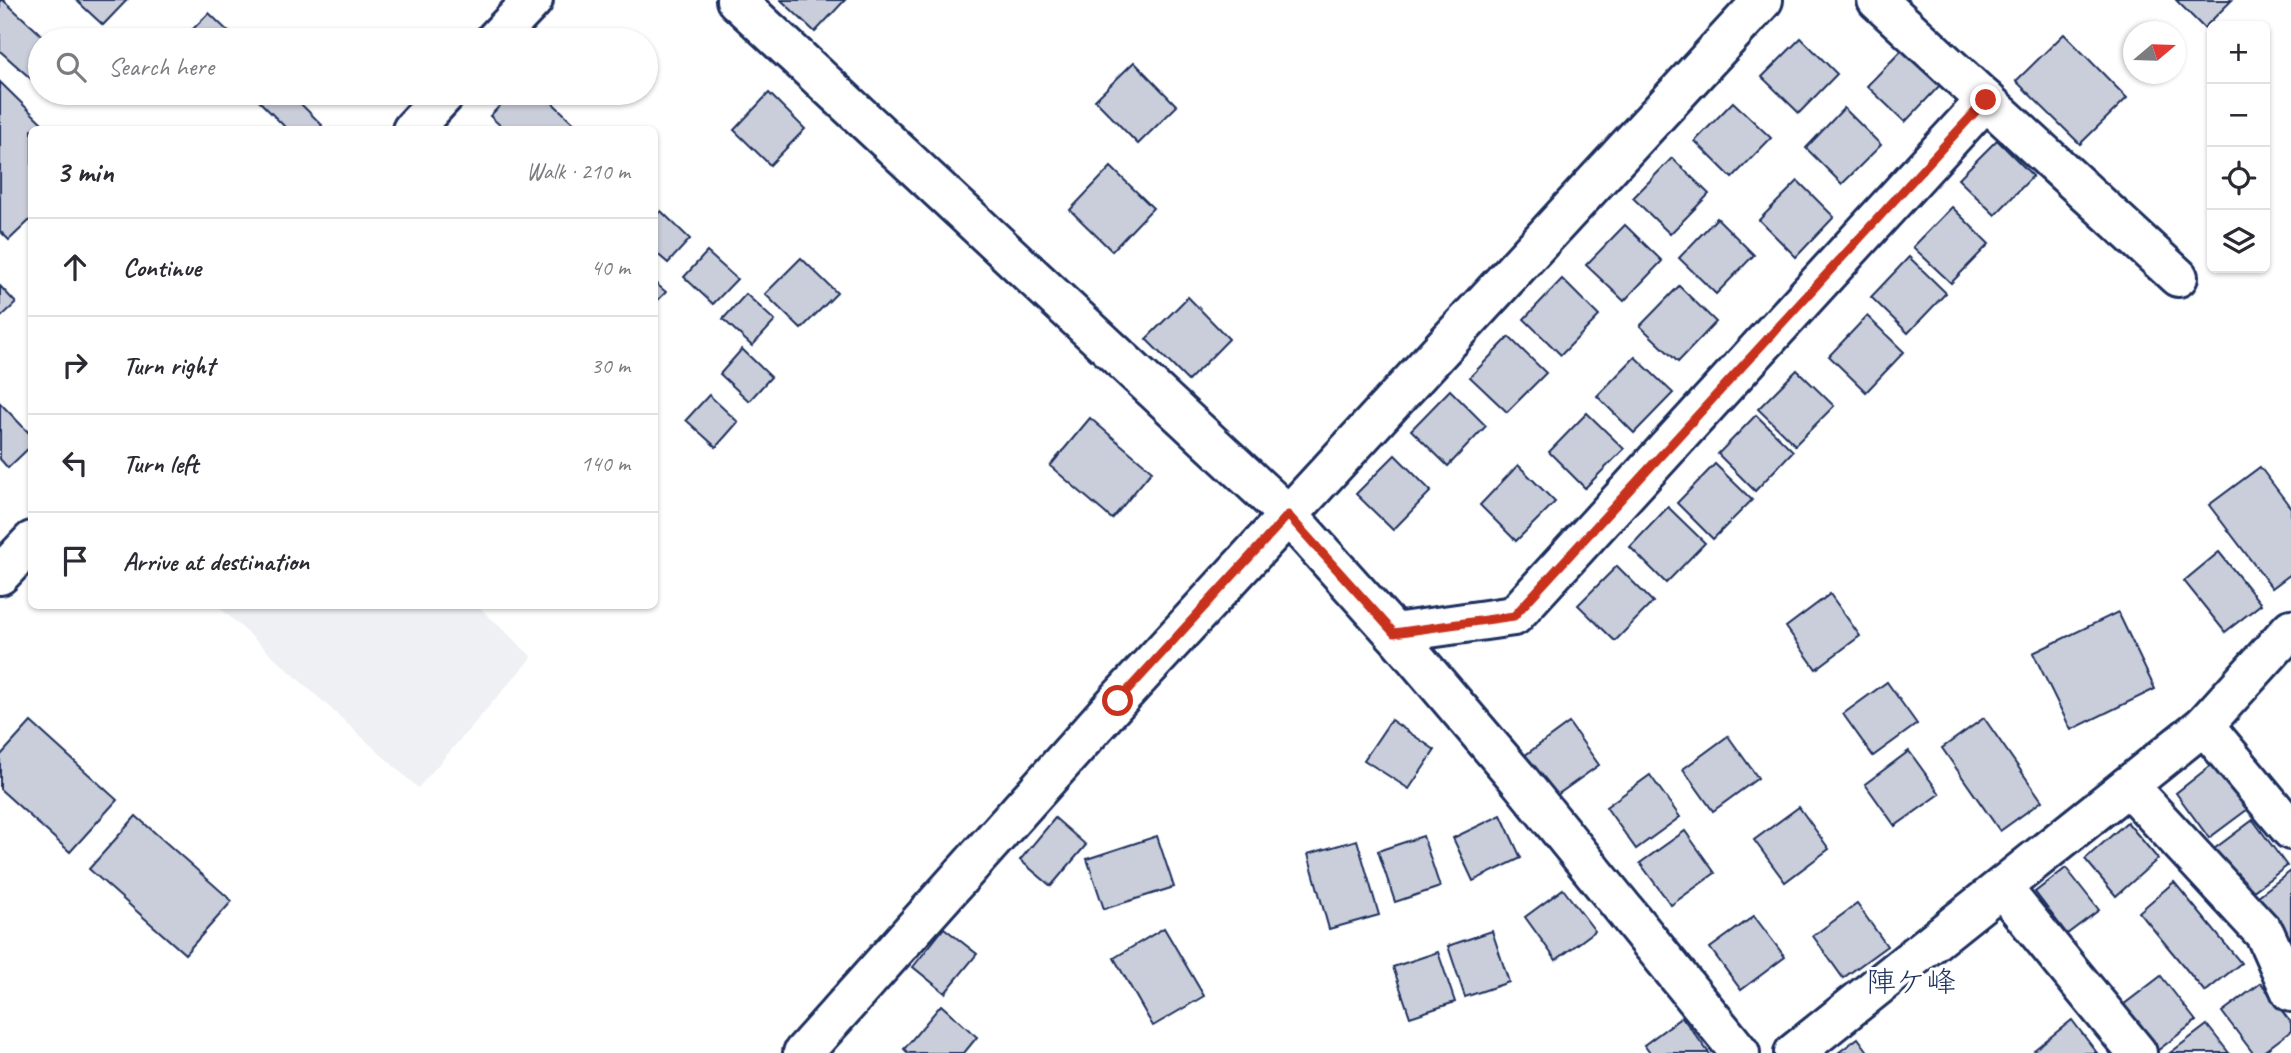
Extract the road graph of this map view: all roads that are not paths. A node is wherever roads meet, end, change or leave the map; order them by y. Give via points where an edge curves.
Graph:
1 (533, 0) edge
2 (736, 0) edge
3 (1763, 0) edge
4 (1877, 0) edge
5 (506, 28) edge
6 (1986, 100) junction
7 (435, 105) edge
8 (416, 126) edge
9 (2178, 276) dead end
10 (1288, 515) junction
11 (28, 545) edge
12 (0, 575) edge
13 (2291, 629) edge
14 (1394, 633) junction
15 (2203, 725) junction
16 (2128, 786) junction
17 (2291, 830) edge
18 (2002, 888) junction
19 (2291, 992) edge
20 (803, 1053) edge
21 (1740, 1053) edge
22 (1794, 1053) edge
23 (2137, 1053) edge

1 - 5 street
2 - 10 street
3 - 10 street
4 - 6 street
6 - 9 street
6 - 14 street via 1514,616
7 - 8 street
10 - 14 street
10 - 20 street
11 - 12 street
13 - 15 street
14 - 21 street
15 - 16 street
15 - 17 street
16 - 18 street
16 - 19 street via 2265,934
18 - 22 street
18 - 23 street

